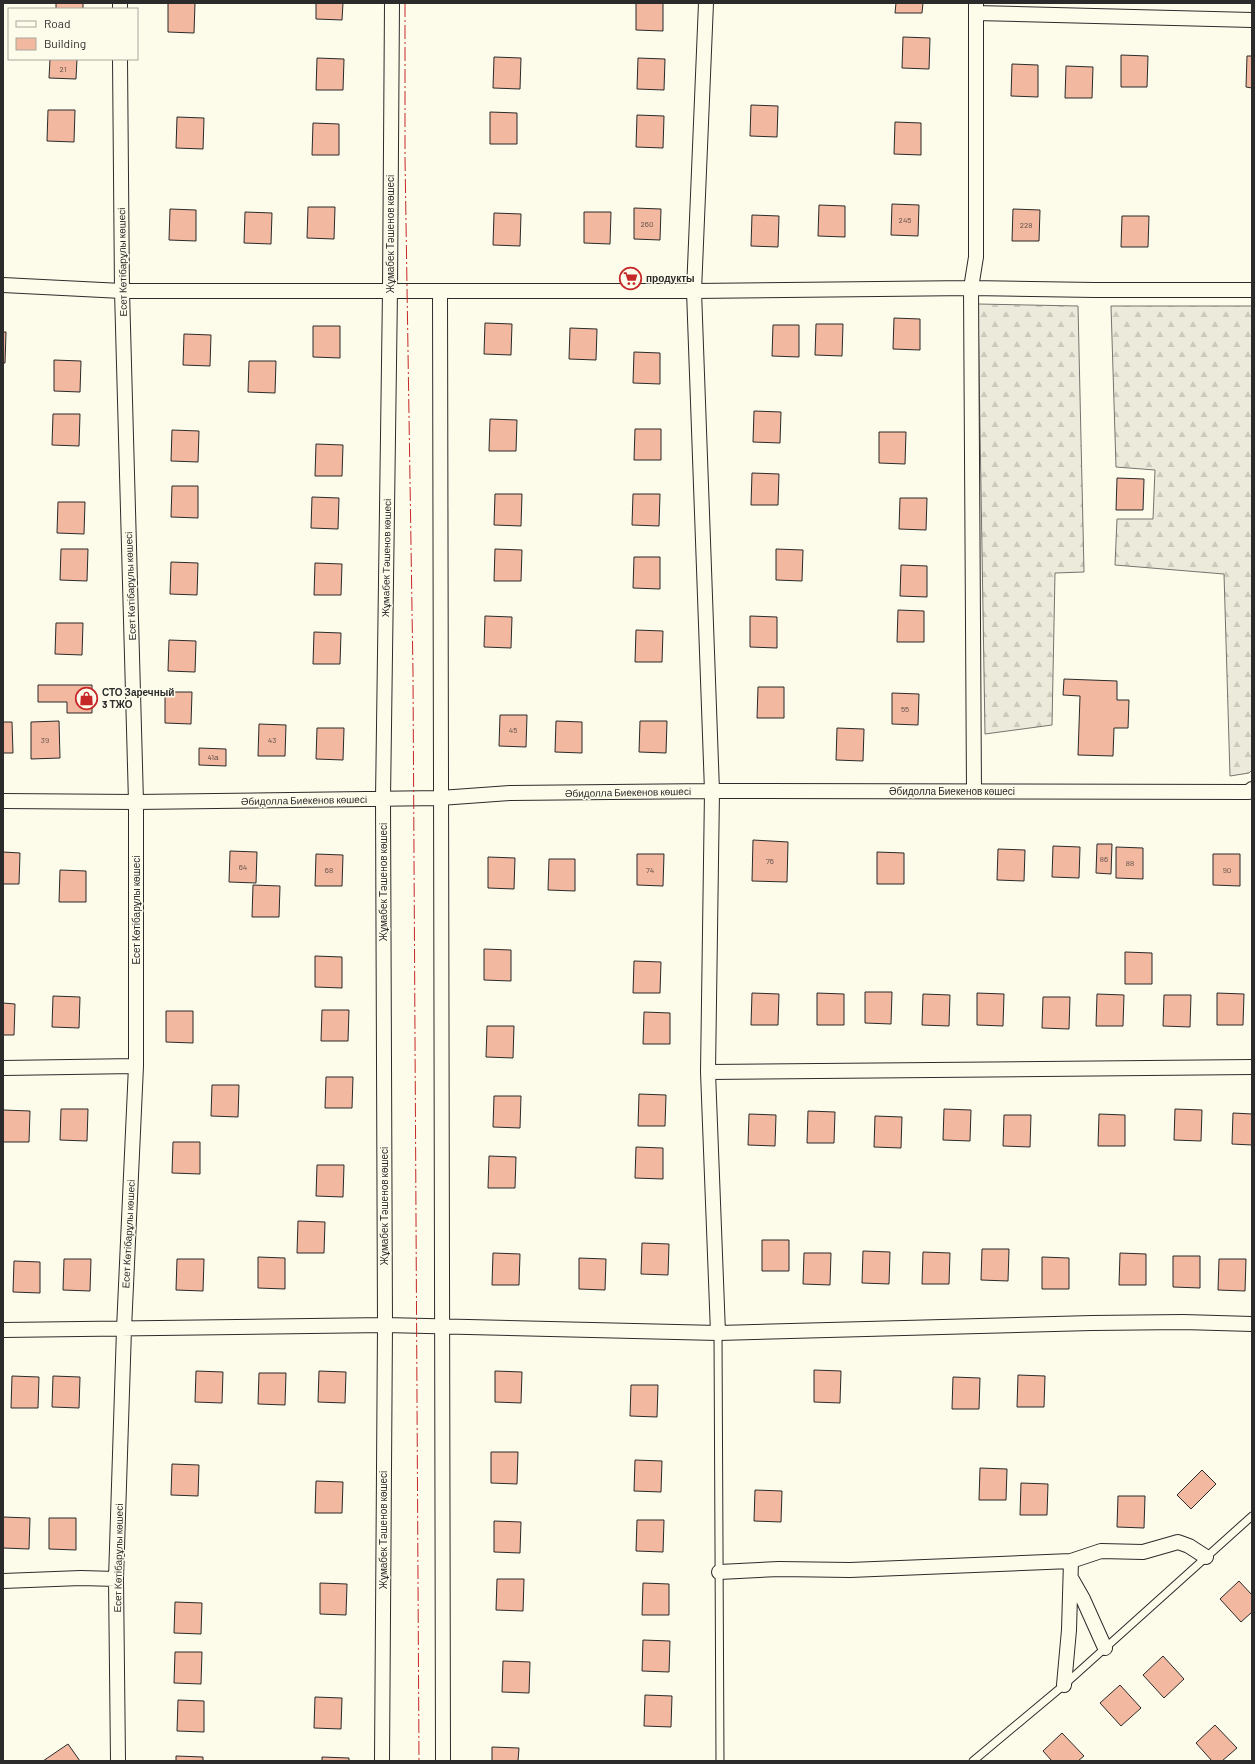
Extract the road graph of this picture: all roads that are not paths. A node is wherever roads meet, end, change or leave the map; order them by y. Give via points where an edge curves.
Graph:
1 (392, 3) edge
2 (706, 3) edge
3 (976, 8) edge
4 (1252, 20) edge
5 (120, 60) edge
6 (3, 285) edge
7 (970, 288) junction
8 (1252, 290) edge
9 (122, 291) junction
10 (390, 291) junction
11 (440, 291) junction
12 (694, 291) junction
13 (1252, 789) edge
14 (712, 791) junction
15 (974, 791) junction
16 (440, 798) junction
17 (383, 799) junction
18 (3, 801) edge
19 (136, 802) junction
20 (136, 1066) junction
21 (1252, 1067) edge
22 (3, 1068) edge
23 (708, 1072) junction
24 (1252, 1324) edge
25 (385, 1326) junction
26 (442, 1327) junction
27 (124, 1329) junction
28 (3, 1330) edge
29 (718, 1333) junction
30 (1252, 1516) edge
31 (1206, 1557) junction
32 (1071, 1561) junction
33 (719, 1572) junction
34 (1071, 1578) junction
35 (116, 1579) junction
36 (3, 1581) edge
37 (1105, 1648) junction
38 (1064, 1685) junction
39 (118, 1761) edge
40 (382, 1761) edge
41 (443, 1761) edge
42 (720, 1761) edge
43 (973, 1761) edge

1 - 10 street, Жұмабек Тәшенов көшесі
2 - 12 street
3 - 4 street
3 - 7 street via 976,257
5 - 9 street, Есет Көтібарұлы көшесі
6 - 9 street
7 - 8 street
7 - 12 street
7 - 15 street
9 - 10 street
9 - 19 street, Есет Көтібарұлы көшесі
10 - 11 street
10 - 17 street, Жұмабек Тәшенов көшесі
11 - 12 street
11 - 16 street
12 - 14 street
13 - 15 street, Әбидолла Биекенов көшесі via 1249,792
14 - 15 street, Әбидолла Биекенов көшесі
14 - 16 street, Әбидолла Биекенов көшесі via 510,793
14 - 23 street
16 - 17 street, Әбидолла Биекенов көшесі
16 - 26 street
17 - 19 street, Әбидолла Биекенов көшесі
17 - 25 street, Жұмабек Тәшенов көшесі
18 - 19 street, Әбидолла Биекенов көшесі
19 - 20 street, Есет Көтібарұлы көшесі
20 - 22 street
20 - 27 street, Есет Көтібарұлы көшесі
21 - 23 street
23 - 29 street
24 - 29 street via 1092,1323
25 - 26 street
25 - 27 street
25 - 40 street, Жұмабек Тәшенов көшесі
26 - 29 street
26 - 41 street
27 - 28 street
27 - 35 street, Есет Көтібарұлы көшесі
29 - 33 lane
30 - 31 lane
31 - 32 street via 1178,1542 1143,1552 1101,1551
31 - 37 lane
32 - 33 street via 850,1570 779,1569
32 - 34 street
33 - 42 lane
34 - 37 street
34 - 38 street
35 - 36 street
35 - 39 street, Есет Көтібарұлы көшесі
37 - 38 lane
38 - 43 lane

